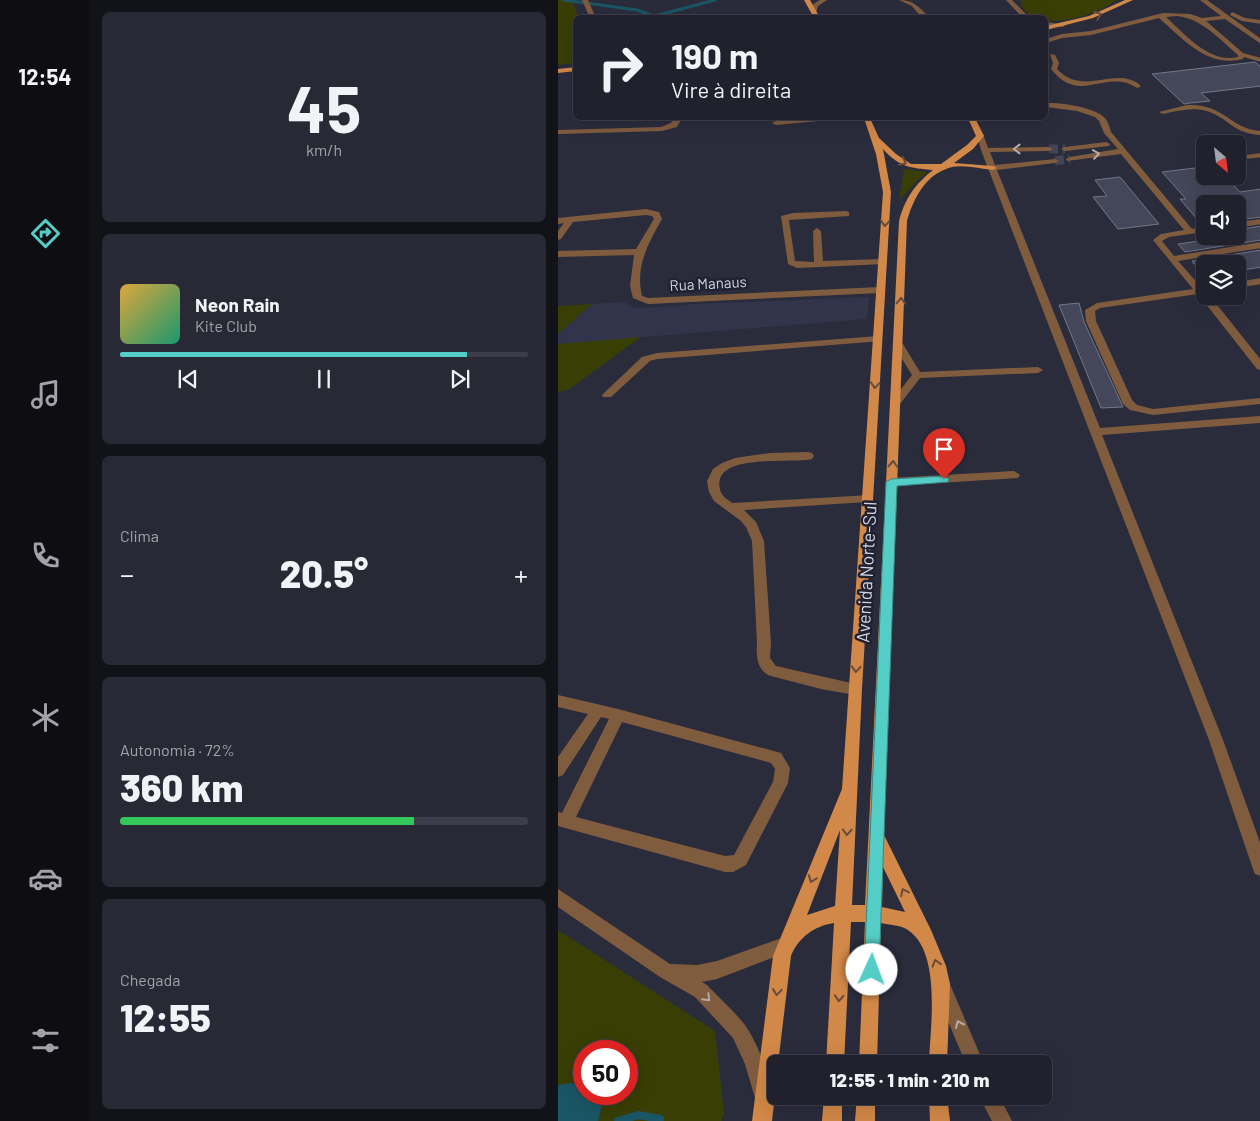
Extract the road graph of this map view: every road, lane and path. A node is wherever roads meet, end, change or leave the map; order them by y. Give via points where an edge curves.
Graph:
1 (586, 0) edge
2 (807, 0) edge
3 (824, 0) edge
4 (902, 0) edge
5 (913, 0) edge
6 (1009, 0) edge
7 (1014, 0) edge
8 (1130, 0) edge
9 (1203, 0) edge
10 (1214, 0) edge
11 (1016, 9) junction
12 (592, 15) edge
13 (815, 15) edge
14 (924, 15) edge
15 (1023, 15) edge
16 (1162, 16) junction
17 (1224, 16) junction
18 (1201, 20) junction
19 (1260, 22) edge
20 (1048, 26) edge
21 (1260, 27) edge
22 (1048, 40) edge
23 (1260, 40) edge
24 (1048, 50) edge
25 (1241, 54) junction
26 (1052, 55) junction
27 (1048, 59) edge
28 (1260, 60) edge
29 (573, 69) edge
30 (558, 71) edge
31 (573, 74) edge
32 (558, 75) edge
33 (1138, 86) dead end
34 (1048, 103) edge
35 (1163, 112) dead end
36 (677, 120) edge
37 (808, 120) edge
38 (868, 120) edge
39 (973, 120) edge
40 (776, 123) dead end
41 (558, 132) edge
42 (1260, 133) edge
43 (876, 136) junction
44 (980, 136) junction
45 (1116, 142) junction
46 (1049, 149) tunnel mouth
47 (1065, 149) tunnel mouth
48 (985, 150) junction
49 (1123, 151) junction
50 (1260, 155) edge
51 (1246, 157) edge
52 (1070, 158) tunnel mouth
53 (1055, 161) tunnel mouth
54 (941, 167) junction
55 (993, 168) junction
56 (846, 214) dead end
57 (570, 220) junction
58 (558, 221) edge
59 (1260, 222) edge
60 (1246, 224) edge
61 (817, 231) dead end
62 (1196, 231) edge
63 (1190, 232) junction
64 (558, 237) edge
65 (1260, 245) edge
66 (639, 252) junction
67 (558, 254) edge
68 (1172, 259) junction
69 (882, 262) junction
70 (819, 264) junction
71 (1260, 281) edge
72 (1246, 283) edge
73 (1196, 285) edge
74 (880, 290) junction
75 (1196, 294) edge
76 (1212, 305) edge
77 (878, 339) junction
78 (899, 346) junction
79 (1260, 367) edge
80 (1038, 370) dead end
81 (917, 375) junction
82 (607, 395) dead end
83 (896, 402) junction
84 (1260, 402) edge
85 (1260, 418) edge
86 (1095, 432) junction
87 (808, 456) dead end
88 (1014, 475) dead end
89 (891, 482) junction
90 (867, 498) junction
91 (730, 507) junction
92 (855, 688) junction
93 (558, 701) edge
94 (598, 710) junction
95 (618, 716) junction
96 (558, 770) edge
97 (850, 784) junction
98 (562, 820) edge
99 (876, 835) junction
100 (1260, 869) edge
101 (558, 897) edge
102 (844, 914) junction
103 (874, 915) junction
104 (925, 936) junction
105 (787, 944) junction
106 (666, 971) junction
107 (941, 984) junction
108 (836, 1055) edge
109 (868, 1055) edge
110 (938, 1055) edge
111 (971, 1055) edge
112 (764, 1099) junction
113 (833, 1105) edge
114 (866, 1105) edge
115 (939, 1105) edge
116 (993, 1105) edge
117 (762, 1121) edge
118 (832, 1121) edge
119 (865, 1121) edge
120 (940, 1121) edge
121 (1002, 1121) edge

1 - 12 street
2 - 13 main road
3 - 13 street via 815,5
4 - 14 street via 914,5
5 - 14 street
6 - 11 street
7 - 11 street
20 -> 8 main road via 1092,17
9 - 17 street
10 - 19 street via 1237,18
11 - 15 street
16 - 18 street via 1190,15
16 - 22 street via 1094,33
16 - 25 street via 1210,57 1232,61 1240,58
17 - 18 street
17 - 23 street
18 - 25 street
21 - 23 street
24 - 26 street
25 - 28 street
26 - 27 street
26 - 33 street via 1056,72 1071,82 1126,81
29 - 30 main road
31 - 32 main road
34 - 45 street via 1099,116
35 - 42 street via 1203,108 1240,130
36 - 41 street via 674,125 662,129
37 - 40 street
38 - 43 main road, Avenida Norte-Sul
39 - 44 main road
43 -> 54 main road via 903,163 916,167
43 -> 69 main road, Avenida Norte-Sul via 887,192
44 - 48 street
44 - 54 main road, Avenida Norte-Sul
45 - 47 street
45 - 49 street
46 -> 48 street
48 - 55 street
52 -> 49 street
49 - 63 street
50 - 51 street
53 - 55 street
54 - 55 main road via 961,164
78 -> 54 main road, Avenida Norte-Sul via 906,205 918,187
55 - 86 street
56 - 70 street via 784,218 791,262 797,265
57 - 58 street
57 - 64 street
57 - 66 street, Rua Manaus via 646,212 656,214 658,219
59 - 60 street
61 - 70 street
62 - 63 street
63 - 68 street via 1166,234 1157,240
65 - 68 street
66 - 67 street
66 - 74 street, Rua Manaus via 636,294 648,301
68 - 73 street
69 - 70 street
69 - 74 main road, Avenida Norte-Sul
71 - 72 street
74 - 77 main road, Avenida Norte-Sul
75 - 84 street via 1096,306 1090,310 1091,320 1127,402 1134,408 1153,412
76 - 79 street
77 - 82 street via 657,356 646,360
77 -> 90 main road, Avenida Norte-Sul
78 - 81 street
78 - 83 main road, Avenida Norte-Sul
80 - 81 street
81 - 83 street
89 -> 83 main road, Avenida Norte-Sul
85 - 86 street
86 - 100 street via 1216,740
87 - 91 street via 742,459 724,466 714,476 713,489 719,500
88 - 89 street
89 - 99 main road, Avenida Norte-Sul
90 - 91 street
90 -> 92 main road, Avenida Norte-Sul
91 - 92 street via 754,526 758,542 763,660 771,670
92 - 97 main road, Avenida Norte-Sul
93 - 94 street
94 - 95 street
94 - 96 street
95 - 98 street
95 - 98 street via 776,758 783,768 780,783 740,860 725,864
97 -> 102 main road, Avenida Norte-Sul
97 -> 105 main road
99 - 103 main road, Avenida Norte-Sul
104 -> 99 main road
101 - 106 street
102 - 103 main road
102 - 105 main road via 808,922
102 -> 108 main road, Avenida Norte-Sul
103 - 104 main road via 913,924
103 - 109 main road, Avenida Norte-Sul
107 -> 104 main road
105 - 106 street via 717,970 697,974
105 -> 112 main road via 778,981
106 -> 112 street via 701,991 739,1032 754,1062
107 - 110 main road
111 -> 107 street
112 - 117 main road
113 - 118 main road
114 - 119 main road
115 - 120 main road
116 - 121 street

